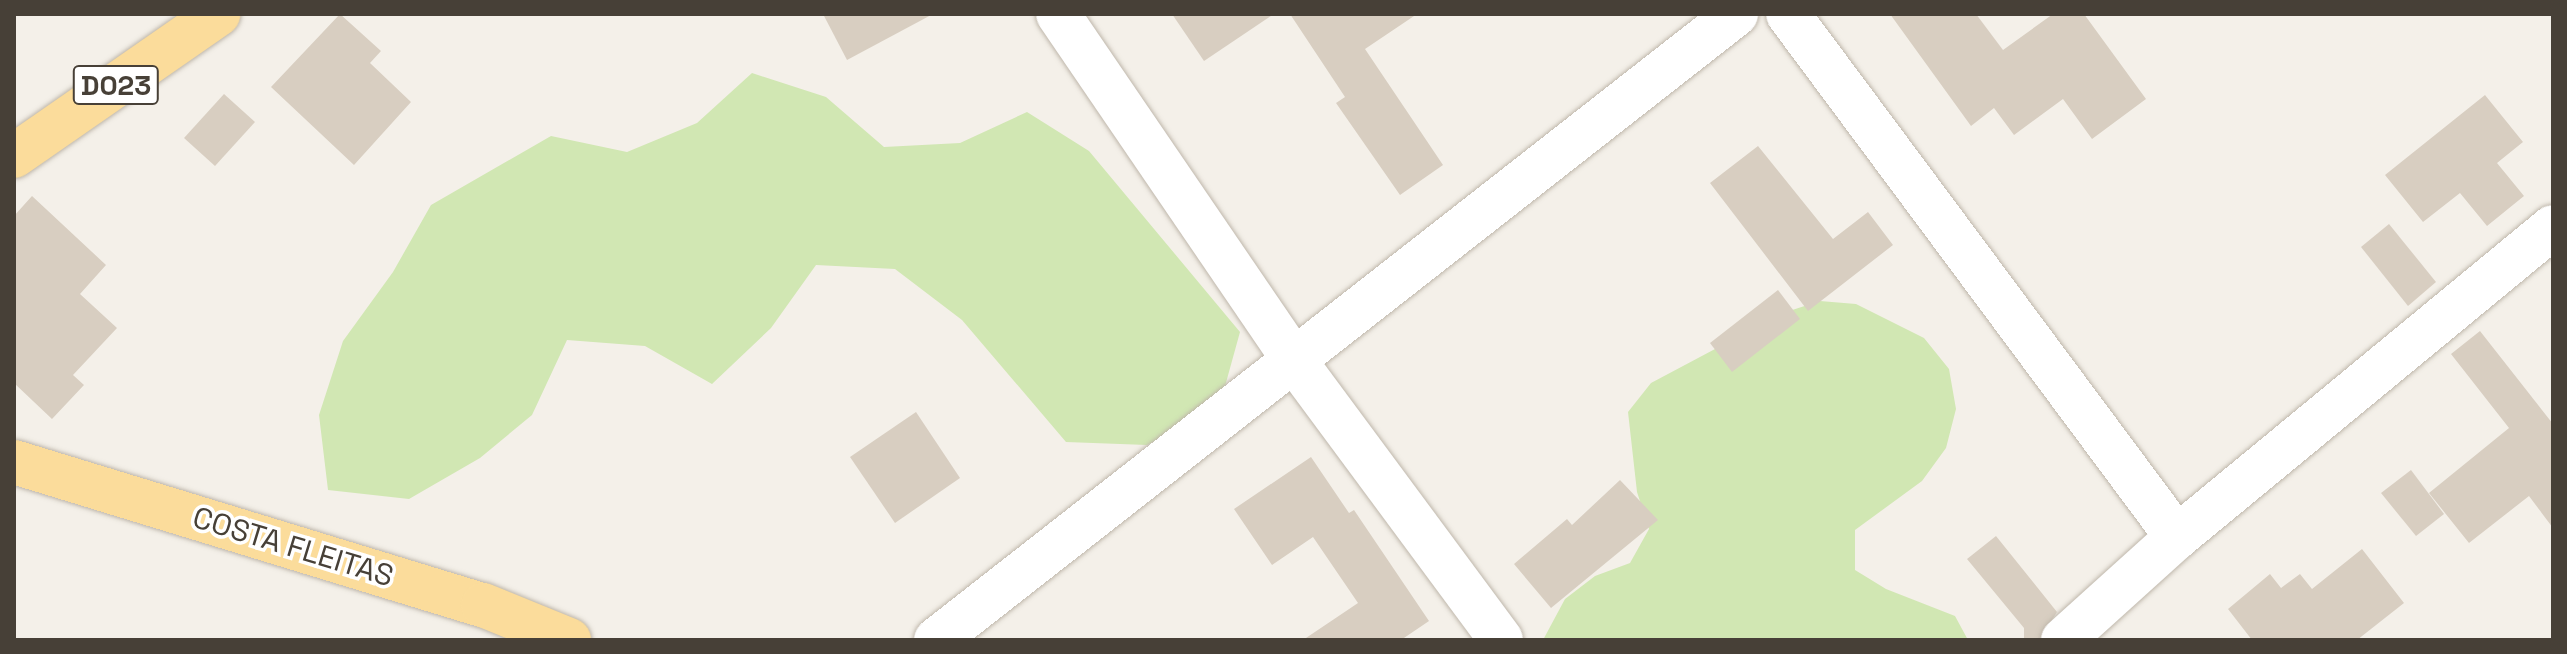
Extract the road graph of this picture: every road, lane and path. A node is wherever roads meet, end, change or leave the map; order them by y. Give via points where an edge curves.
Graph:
1 (218, 14) edge
2 (1058, 14) edge
3 (1736, 14) edge
4 (1788, 14) edge
5 (14, 156) edge
6 (2553, 227) edge
7 (1294, 360) junction
8 (14, 462) edge
9 (2177, 537) junction
10 (569, 640) edge
11 (936, 640) edge
12 (1501, 640) edge
13 (2063, 640) edge

1 - 5 main road, D023
2 - 7 street
3 - 7 street
4 - 9 street
6 - 9 street
7 - 11 street
7 - 12 street
8 - 10 main road, COSTA FLEITAS via 483,605
9 - 13 street

